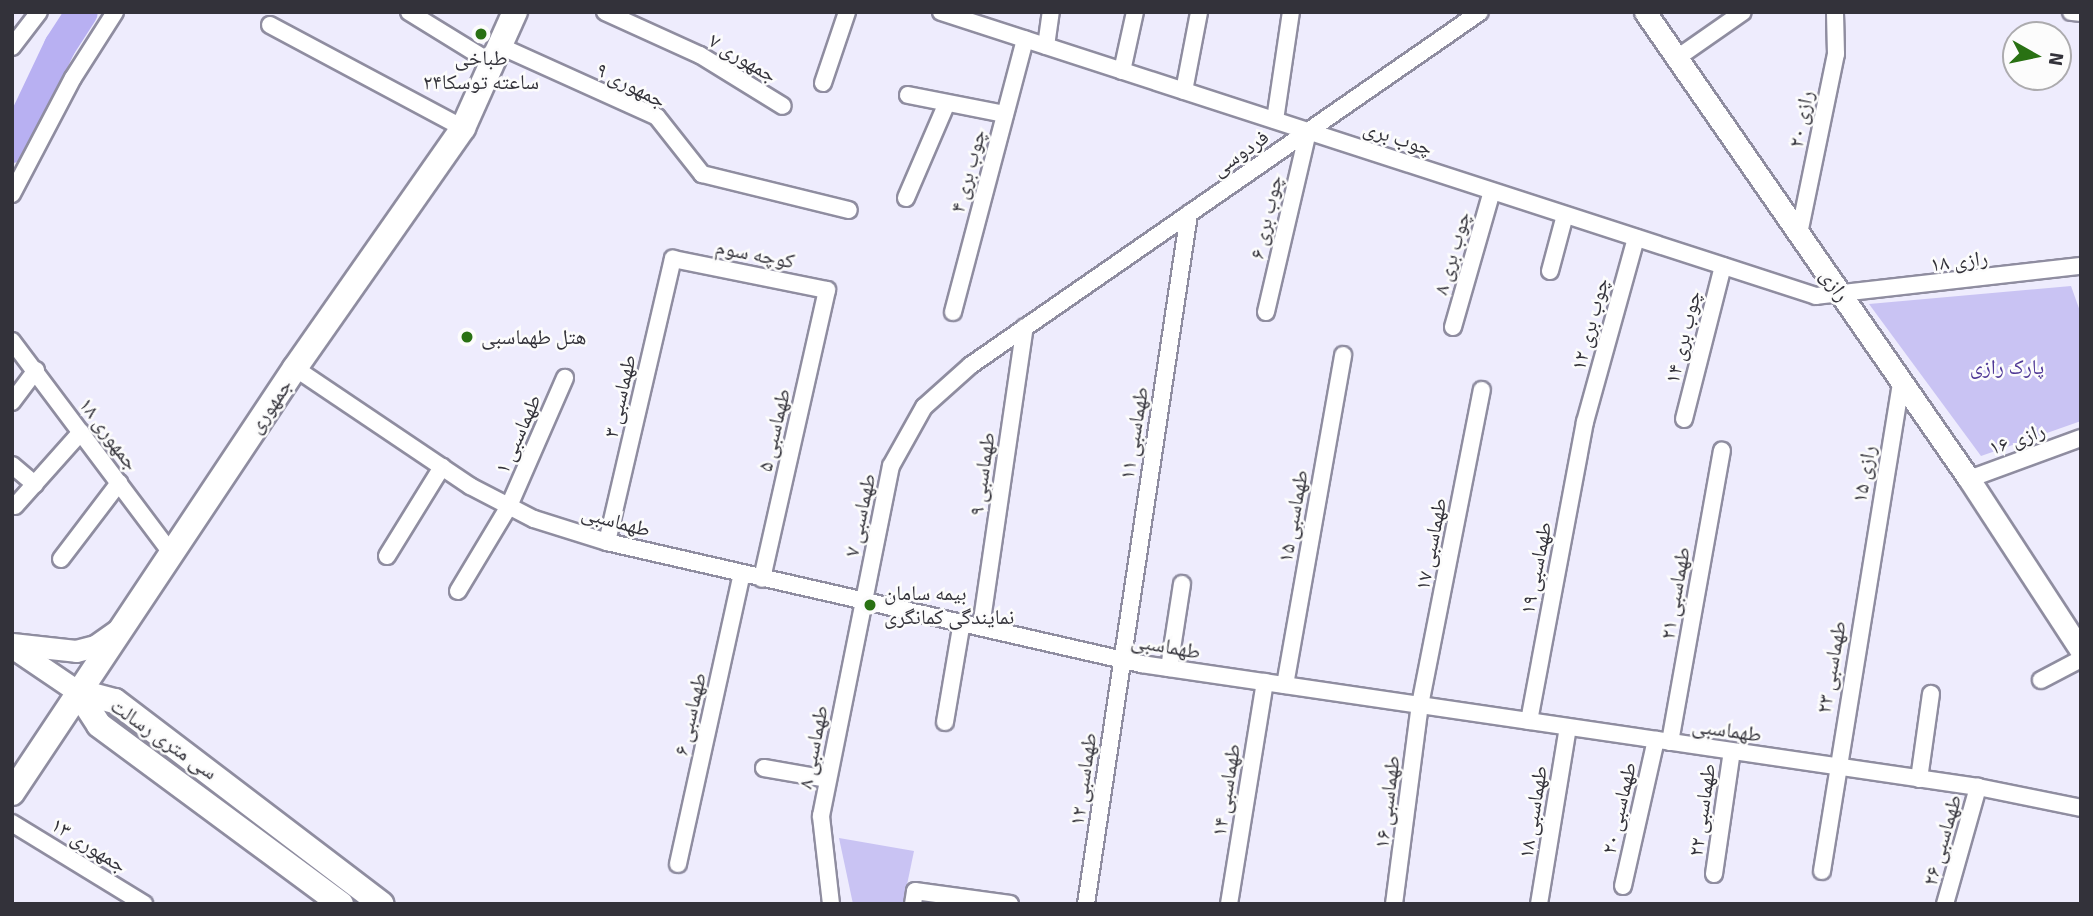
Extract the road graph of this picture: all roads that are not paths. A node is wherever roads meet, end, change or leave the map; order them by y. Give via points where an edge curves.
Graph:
1 (39, 12) edge
2 (115, 12) edge
3 (409, 12) edge
4 (515, 12) edge
5 (605, 12) edge
6 (847, 12) edge
7 (941, 12) edge
8 (1051, 12) edge
9 (1135, 12) edge
10 (1199, 12) edge
11 (1291, 12) edge
12 (1480, 12) edge
13 (1646, 12) edge
14 (1742, 12) edge
15 (1835, 12) edge
16 (2071, 12) edge
17 (2081, 13) edge
18 (270, 25) dead end
19 (1025, 39) junction
20 (1046, 46) junction
21 (12, 47) edge
22 (496, 54) junction
23 (1677, 58) junction
24 (1122, 71) junction
25 (823, 83) dead end
26 (1184, 91) junction
27 (908, 95) dead end
28 (947, 103) junction
29 (783, 106) dead end
30 (1005, 114) junction
31 (1275, 120) junction
32 (463, 128) junction
33 (1308, 131) junction
34 (1492, 191) junction
35 (12, 194) edge
36 (906, 198) dead end
37 (849, 209) dead end
38 (1189, 214) junction
39 (1565, 215) junction
40 (1799, 234) junction
41 (1636, 238) junction
42 (673, 259) joint
43 (1723, 266) junction
44 (2081, 266) edge
45 (1550, 271) dead end
46 (827, 290) joint
47 (1843, 297) junction
48 (953, 312) dead end
49 (1266, 312) dead end
50 (1025, 327) junction
51 (1453, 327) dead end
52 (15, 347) edge
53 (1343, 355) dead end
54 (295, 369) junction
55 (36, 370) junction
56 (565, 378) dead end
57 (1901, 381) junction
58 (1482, 390) dead end
59 (12, 402) edge
60 (1684, 419) dead end
61 (1586, 422) joint
62 (81, 432) junction
63 (2081, 438) edge
64 (1722, 451) dead end
65 (12, 465) edge
66 (442, 467) junction
67 (1969, 479) junction
68 (119, 483) junction
69 (35, 484) junction
70 (15, 506) dead end
71 (509, 506) junction
72 (607, 542) junction
73 (172, 554) junction
74 (387, 556) dead end
75 (61, 559) dead end
76 (2019, 561) junction
77 (742, 574) junction
78 (1868, 574) joint
79 (762, 579) junction
80 (1182, 584) dead end
81 (458, 591) dead end
82 (864, 599) junction
83 (962, 622) junction
84 (981, 627) junction
85 (121, 628) junction
86 (2081, 635) edge
87 (12, 646) edge
88 (2081, 651) edge
89 (1121, 659) junction
90 (2081, 659) edge
91 (1169, 668) junction
92 (2041, 680) dead end
93 (1265, 682) junction
94 (1285, 685) junction
95 (77, 691) junction
96 (1931, 694) dead end
97 (1420, 705) junction
98 (1529, 721) junction
99 (945, 722) dead end
100 (1568, 727) junction
101 (1663, 741) junction
102 (1732, 751) junction
103 (1835, 767) junction
104 (764, 768) dead end
105 (828, 779) junction
106 (1919, 779) junction
107 (1978, 787) junction
108 (12, 793) edge
109 (2081, 808) edge
110 (12, 823) edge
111 (678, 864) dead end
112 (1822, 871) dead end
113 (1714, 874) dead end
114 (1623, 886) dead end
115 (914, 897) edge
116 (1541, 903) edge
117 (144, 904) edge
118 (341, 904) edge
119 (381, 904) edge
120 (831, 904) edge
121 (1010, 904) edge
122 (1086, 904) edge
123 (1229, 904) edge
124 (1394, 904) edge
125 (1945, 904) edge

1 - 21 street
2 - 35 street via 73,78
3 - 22 street, ۹ جمهوری
4 - 22 main road, جمهوری
5 - 29 street, ۷ جمهوری via 700,55
6 - 25 street
7 - 19 street, چوب بری
8 - 20 street
9 - 24 street
10 - 26 street
11 - 31 street
12 - 33 street, فردوسی
13 - 23 main road, رازی
14 - 23 street
15 - 40 street, رازی ۲۰ via 1836,54
16 - 17 street
18 - 32 street
19 - 20 street, چوب بری
19 - 30 street, ۴ چوب بری
20 - 24 street, چوب بری
22 - 32 main road, جمهوری
22 - 37 street, ۹ جمهوری via 657,117 702,174
23 - 40 main road, رازی
24 - 26 street, چوب بری
26 - 31 street, چوب بری
27 - 28 street
28 - 30 street
28 - 36 street
30 - 48 street, ۴ چوب بری
31 - 33 street, چوب بری
32 - 54 main road, جمهوری
33 - 34 street, چوب بری
33 - 38 street, فردوسی
33 - 49 street, ۶ چوب بری
34 - 39 street, چوب بری
34 - 51 street, ۸ چوب بری
38 - 50 street, فردوسی
38 - 89 street, ۱۱ طهماسبی
39 - 41 street, چوب بری
39 - 45 street
40 - 47 main road, رازی
41 - 43 street, چوب بری
41 - 61 street, ۱۲ چوب بری
42 - 46 street, کوچه سوم
42 - 72 street, ۳ طهماسبی
43 - 47 street, چوب بری via 1816,296
43 - 60 street, ۱۴ چوب بری
44 - 47 street, رازی ۱۸
46 - 79 street, ۵ طهماسبی
47 - 57 main road, رازی
50 - 82 street, ۷ طهماسبی via 923,407 891,466
50 - 84 street, ۹ طهماسبی
52 - 55 street, جمهوری ۱۸
53 - 94 street, ۱۵ طهماسبی
54 - 66 street, طهماسبی
54 - 73 main road, جمهوری
55 - 59 street
55 - 62 street, جمهوری ۱۸
56 - 71 street, ۱ طهماسبی
57 - 67 main road, رازی
57 - 78 street, ۱۵ رازی
58 - 97 street, ۱۷ طهماسبی
61 - 98 street, ۱۹ طهماسبی
62 - 68 street, جمهوری ۱۸
62 - 69 street
63 - 67 street, رازی ۱۶
64 - 101 street, ۲۱ طهماسبی
65 - 69 street
66 - 71 street, طهماسبی
66 - 74 street
67 - 76 main road, رازی
68 - 73 street, جمهوری ۱۸
68 - 75 street
69 - 70 street
71 - 72 street, طهماسبی via 534,519
71 - 81 street, ۱ طهماسبی
72 - 77 street, طهماسبی
73 - 85 main road, جمهوری
76 - 86 main road, رازی
76 - 88 main road, رازی
77 - 79 street, طهماسبی
77 - 111 street, ۶ طهماسبی
78 - 103 street, ۲۳ طهماسبی
79 - 82 street, طهماسبی
80 - 91 street
82 - 83 street, طهماسبی
82 - 105 street, ۸ طهماسبی
83 - 84 street, طهماسبی
83 - 99 street
84 - 89 street, طهماسبی
85 - 87 main road via 95,646 76,650
85 - 95 main road, جمهوری
87 - 95 main road
89 - 91 street, طهماسبی
89 - 122 street, ۱۲ طهماسبی
90 - 92 street
91 - 93 street, طهماسبی
93 - 94 street, طهماسبی
93 - 123 street, ۱۴ طهماسبی
94 - 97 street, طهماسبی
95 - 108 main road, جمهوری
95 - 118 main road, سی متری رسالت via 99,725
95 - 119 main road, سی متری رسالت via 115,701
96 - 106 street
97 - 98 street, طهماسبی
97 - 124 street, ۱۶ طهماسبی
98 - 100 street, طهماسبی
100 - 101 street, طهماسبی
100 - 116 street, ۱۸ طهماسبی
101 - 102 street, طهماسبی
101 - 114 street, ۲۰ طهماسبی
102 - 103 street, طهماسبی
102 - 113 street, ۲۲ طهماسبی
103 - 106 street, طهماسبی
103 - 112 street, ۲۳ طهماسبی
104 - 105 street
105 - 120 street, ۸ طهماسبی via 821,816
106 - 107 street, طهماسبی
107 - 109 street, طهماسبی
107 - 125 street, ۲۶ طهماسبی
110 - 117 street, ۱۳ جمهوری
115 - 121 street

